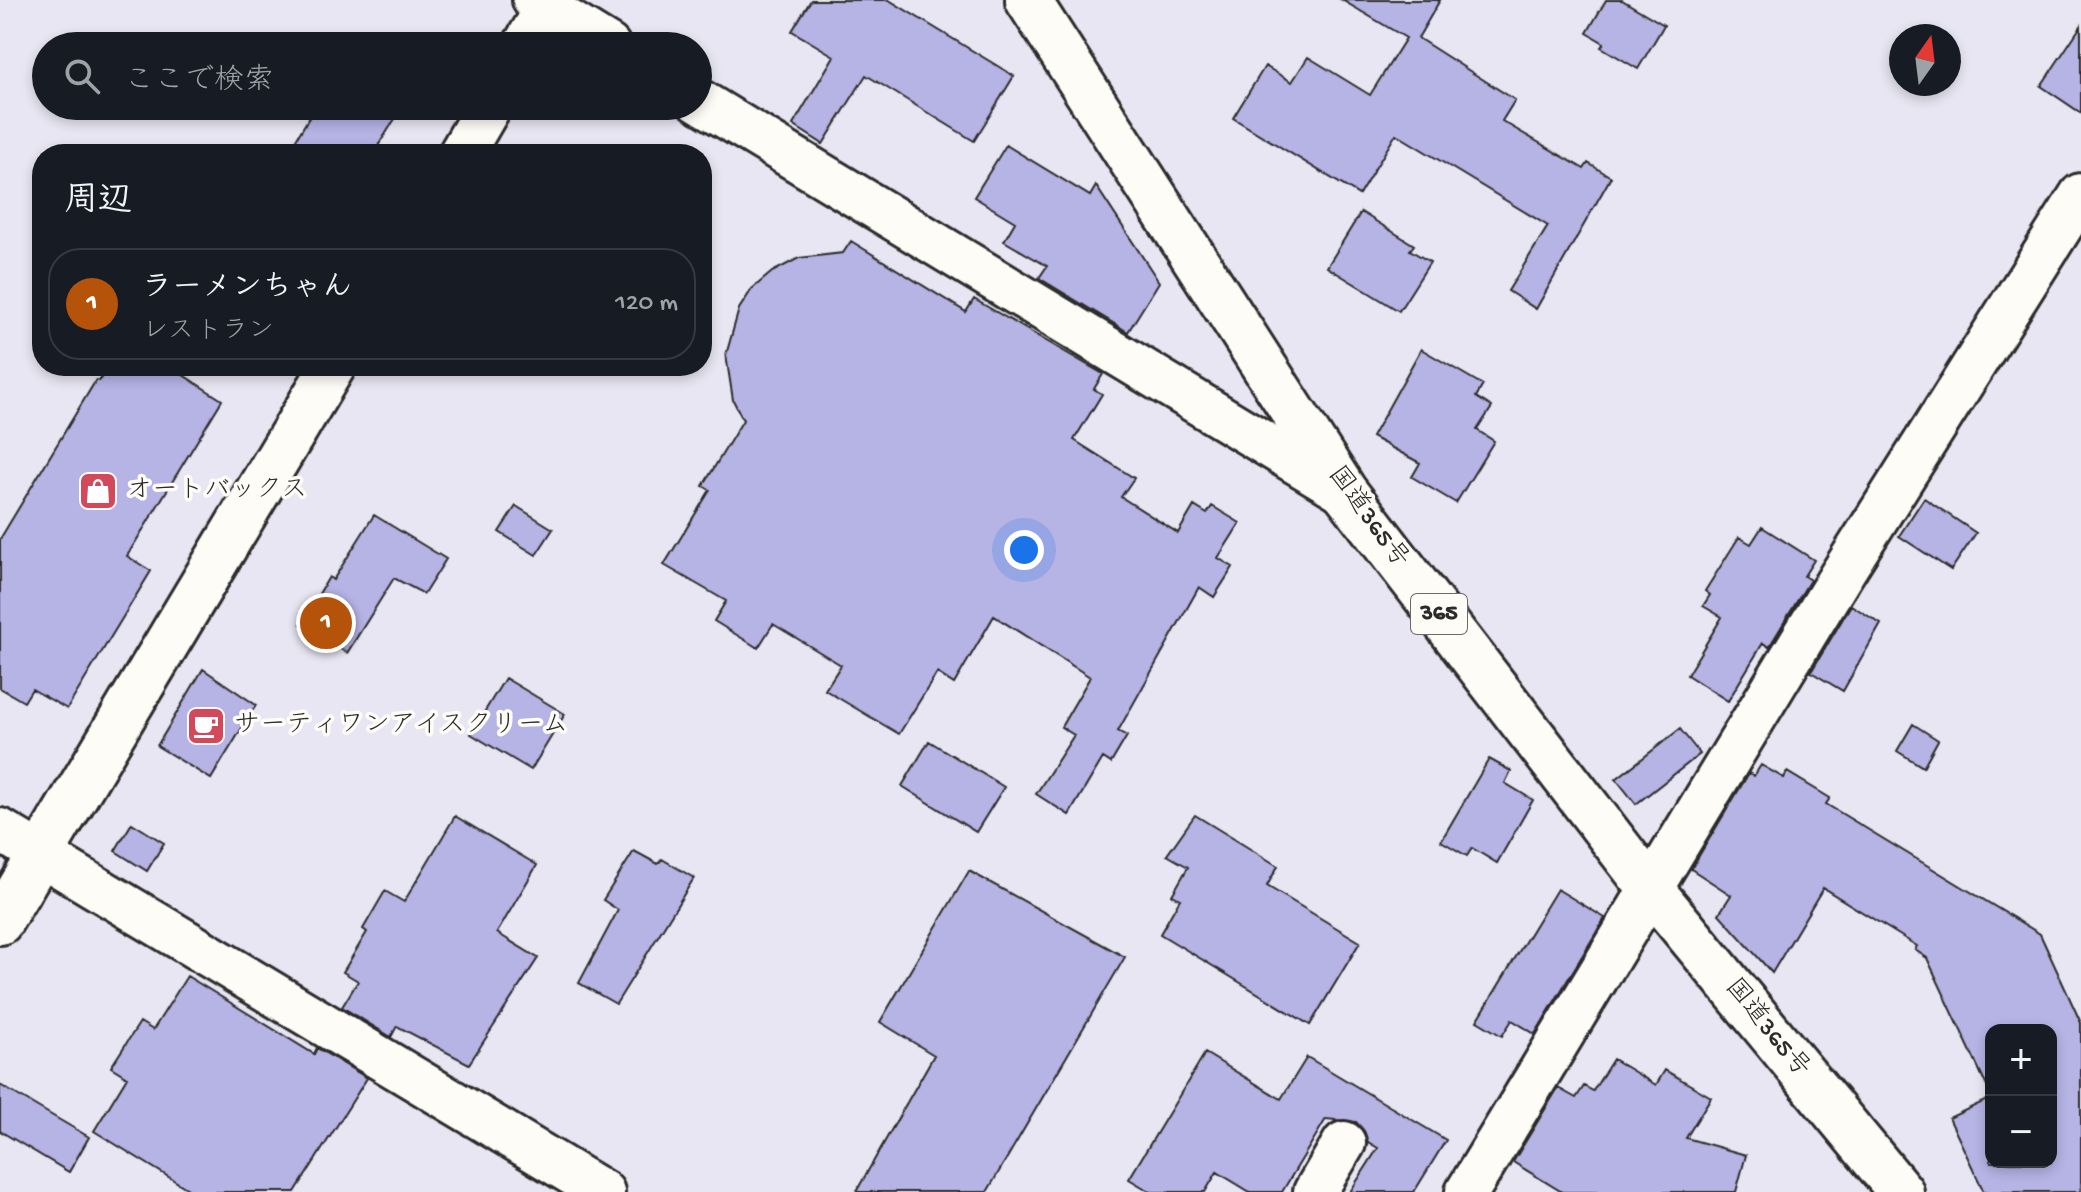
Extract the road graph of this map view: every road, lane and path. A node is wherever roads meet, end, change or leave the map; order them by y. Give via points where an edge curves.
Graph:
1 (1028, 0) edge
2 (545, 3) edge
3 (532, 32) edge
4 (588, 32) edge
5 (712, 108) edge
6 (481, 120) edge
7 (467, 144) edge
8 (2081, 195) edge
9 (327, 376) edge
10 (1345, 492) junction
11 (0, 830) edge
12 (41, 855) junction
13 (1650, 888) junction
14 (0, 922) edge
15 (1344, 1143) dead end
16 (603, 1192) edge
17 (1315, 1192) edge
18 (1467, 1192) edge
19 (1901, 1192) edge

1 - 10 main road, 国道365号 / 365
2 - 3 main road
2 - 4 street
5 - 10 street
6 - 7 main road
8 - 13 street
9 - 12 main road
10 - 13 main road, 国道365号 / 365
11 - 12 street
12 - 14 main road
12 - 16 street
13 - 18 street
13 - 19 main road, 国道365号 / 365
15 - 17 street

